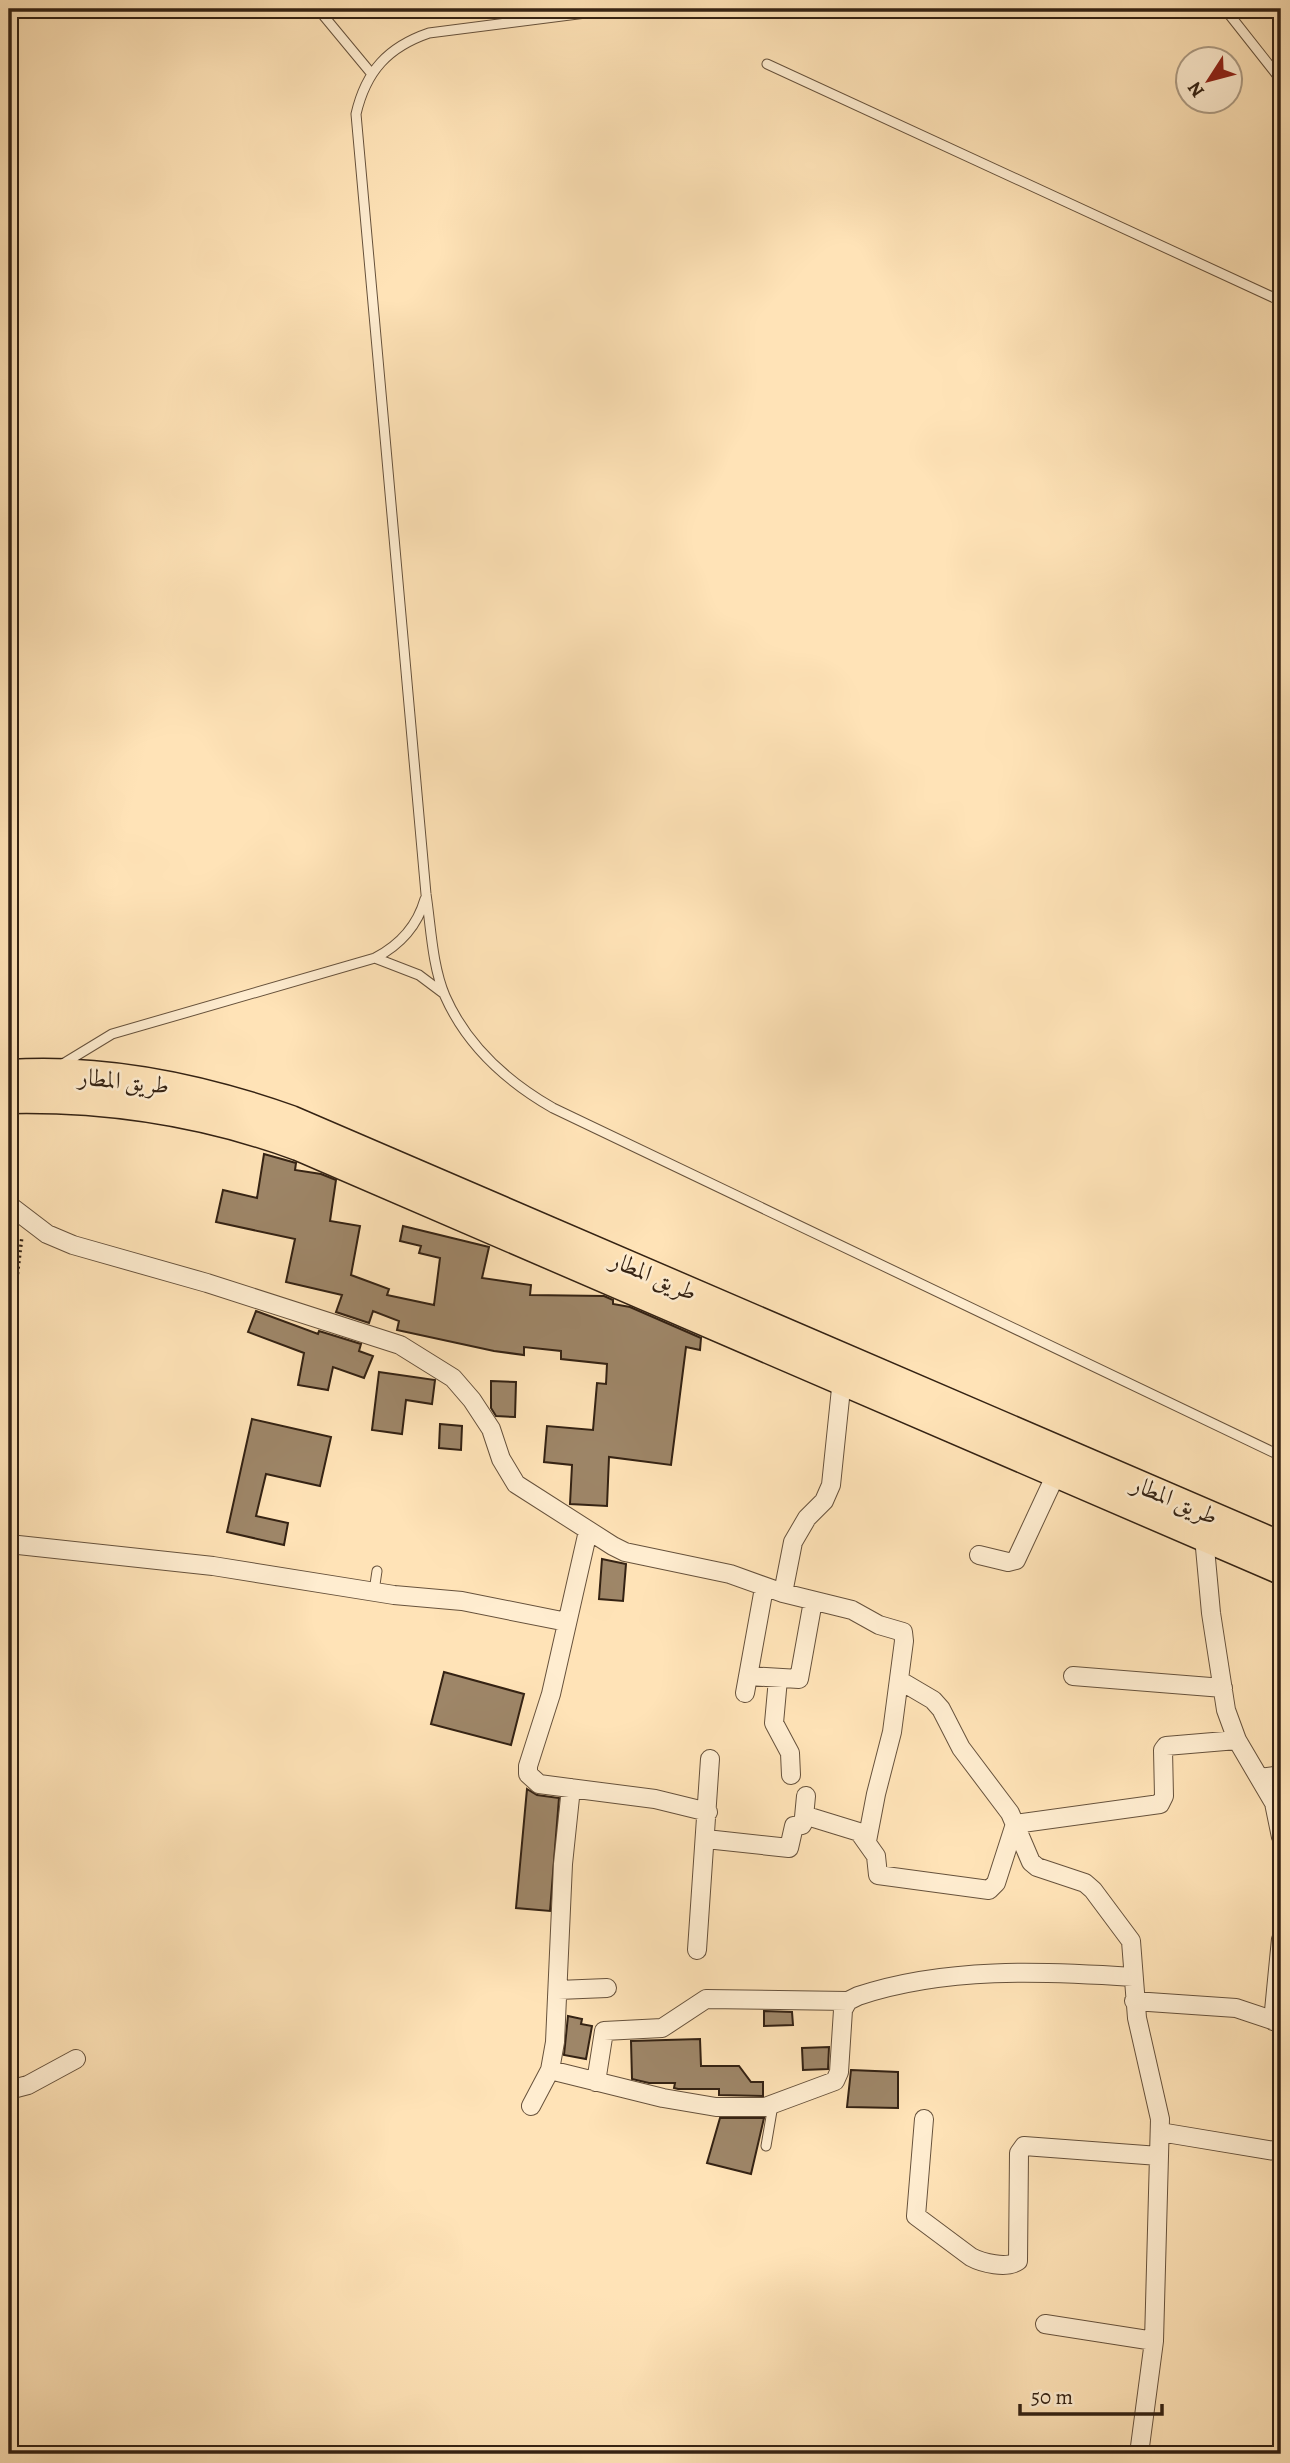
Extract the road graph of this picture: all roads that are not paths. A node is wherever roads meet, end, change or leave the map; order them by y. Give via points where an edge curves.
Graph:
1 (318, 9) edge
2 (617, 9) edge
3 (1225, 9) edge
4 (767, 64) dead end
5 (371, 73) junction
6 (1281, 80) edge
7 (1281, 301) edge
8 (426, 894) junction
9 (374, 958) junction
10 (444, 994) junction
11 (9, 1074) edge
12 (47, 1086) junction
13 (9, 1099) edge
14 (9, 1205) edge
15 (842, 1379) junction
16 (1281, 1456) edge
17 (1056, 1472) junction
18 (588, 1531) junction
19 (1204, 1537) junction
20 (9, 1544) edge
21 (1281, 1546) edge
22 (979, 1555) dead end
23 (1281, 1570) edge
24 (377, 1571) dead end
25 (764, 1588) junction
26 (374, 1591) junction
27 (783, 1593) junction
28 (813, 1601) junction
29 (567, 1622) junction
30 (1073, 1676) dead end
31 (778, 1679) junction
32 (899, 1680) junction
33 (1223, 1688) junction
34 (1237, 1740) junction
35 (710, 1759) dead end
36 (791, 1775) dead end
37 (1281, 1775) edge
38 (1260, 1778) junction
39 (571, 1788) junction
40 (806, 1796) dead end
41 (708, 1812) junction
42 (804, 1817) junction
43 (1016, 1824) junction
44 (1281, 1837) edge
45 (706, 1839) junction
46 (867, 1841) junction
47 (1281, 1939) edge
48 (697, 1950) dead end
49 (1132, 1977) junction
50 (607, 1988) dead end
51 (558, 1990) junction
52 (848, 2001) junction
53 (1134, 2001) junction
54 (1277, 2022) edge
55 (76, 2059) dead end
56 (550, 2070) junction
57 (596, 2081) junction
58 (9, 2091) edge
59 (773, 2105) junction
60 (531, 2106) dead end
61 (924, 2119) dead end
62 (1160, 2132) junction
63 (766, 2146) dead end
64 (1281, 2152) edge
65 (1159, 2156) junction
66 (1045, 2324) dead end
67 (1154, 2341) junction
68 (1139, 2454) edge

1 - 5 lane
2 - 5 lane via 429,33 396,48
3 - 6 lane
4 - 7 lane
5 - 8 lane via 356,114 356,136
8 - 9 lane via 409,933
8 - 10 lane
9 - 10 lane via 419,975
9 - 12 lane via 112,1034
10 - 16 lane via 475,1046 524,1091 553,1108
11 - 12 main road, طريق المطار
12 - 13 main road, طريق المطار
12 - 15 main road, طريق المطار via 249,1128 298,1146
12 - 21 main road, طريق المطار via 145,1082 190,1089 290,1119
14 - 18 street via 47,1234 73,1245 373,1334 410,1350 453,1378 472,1400 516,1484
15 - 17 main road, طريق المطار
15 - 27 street via 831,1485 793,1542
17 - 19 main road, طريق المطار
17 - 22 street via 1016,1560
18 - 25 street via 625,1552 730,1574
18 - 29 street
19 - 23 main road, طريق المطار
19 - 33 street
20 - 26 street via 214,1566
24 - 26 lane
25 - 27 street
25 - 31 street via 746,1685
26 - 29 street via 462,1601
27 - 28 street
28 - 31 street via 799,1679
28 - 32 street via 855,1611 902,1632
29 - 39 street via 528,1766 533,1780 540,1784
30 - 33 street
31 - 36 street via 774,1723 790,1753
32 - 43 street via 941,1709 961,1748
32 - 46 street
33 - 34 street
34 - 38 street
34 - 43 street via 1166,1746 1160,1804
35 - 41 street
37 - 38 street
38 - 44 street via 1274,1803
39 - 41 street
39 - 51 street
40 - 42 street
41 - 45 street
42 - 45 street via 802,1825 794,1826 789,1848
42 - 46 street via 853,1829
43 - 46 street via 996,1884 989,1890 878,1875 876,1856
43 - 49 street via 1031,1862 1085,1883 1124,1928 1131,1941
45 - 48 street
47 - 54 street
49 - 52 street via 1033,1972 947,1978 878,1989
49 - 53 street
50 - 51 street
51 - 56 street
52 - 57 street via 706,1999 662,2028 604,2031
52 - 59 street via 835,2081
53 - 54 street via 1236,2008
53 - 62 street via 1159,2106
55 - 58 street
56 - 57 street
56 - 60 street
57 - 59 street via 716,2107
59 - 63 lane
61 - 65 street via 916,2216 981,2261 1010,2265 1018,2261 1019,2153 1024,2146
62 - 64 street
62 - 65 street
65 - 67 street
66 - 67 street
67 - 68 street

